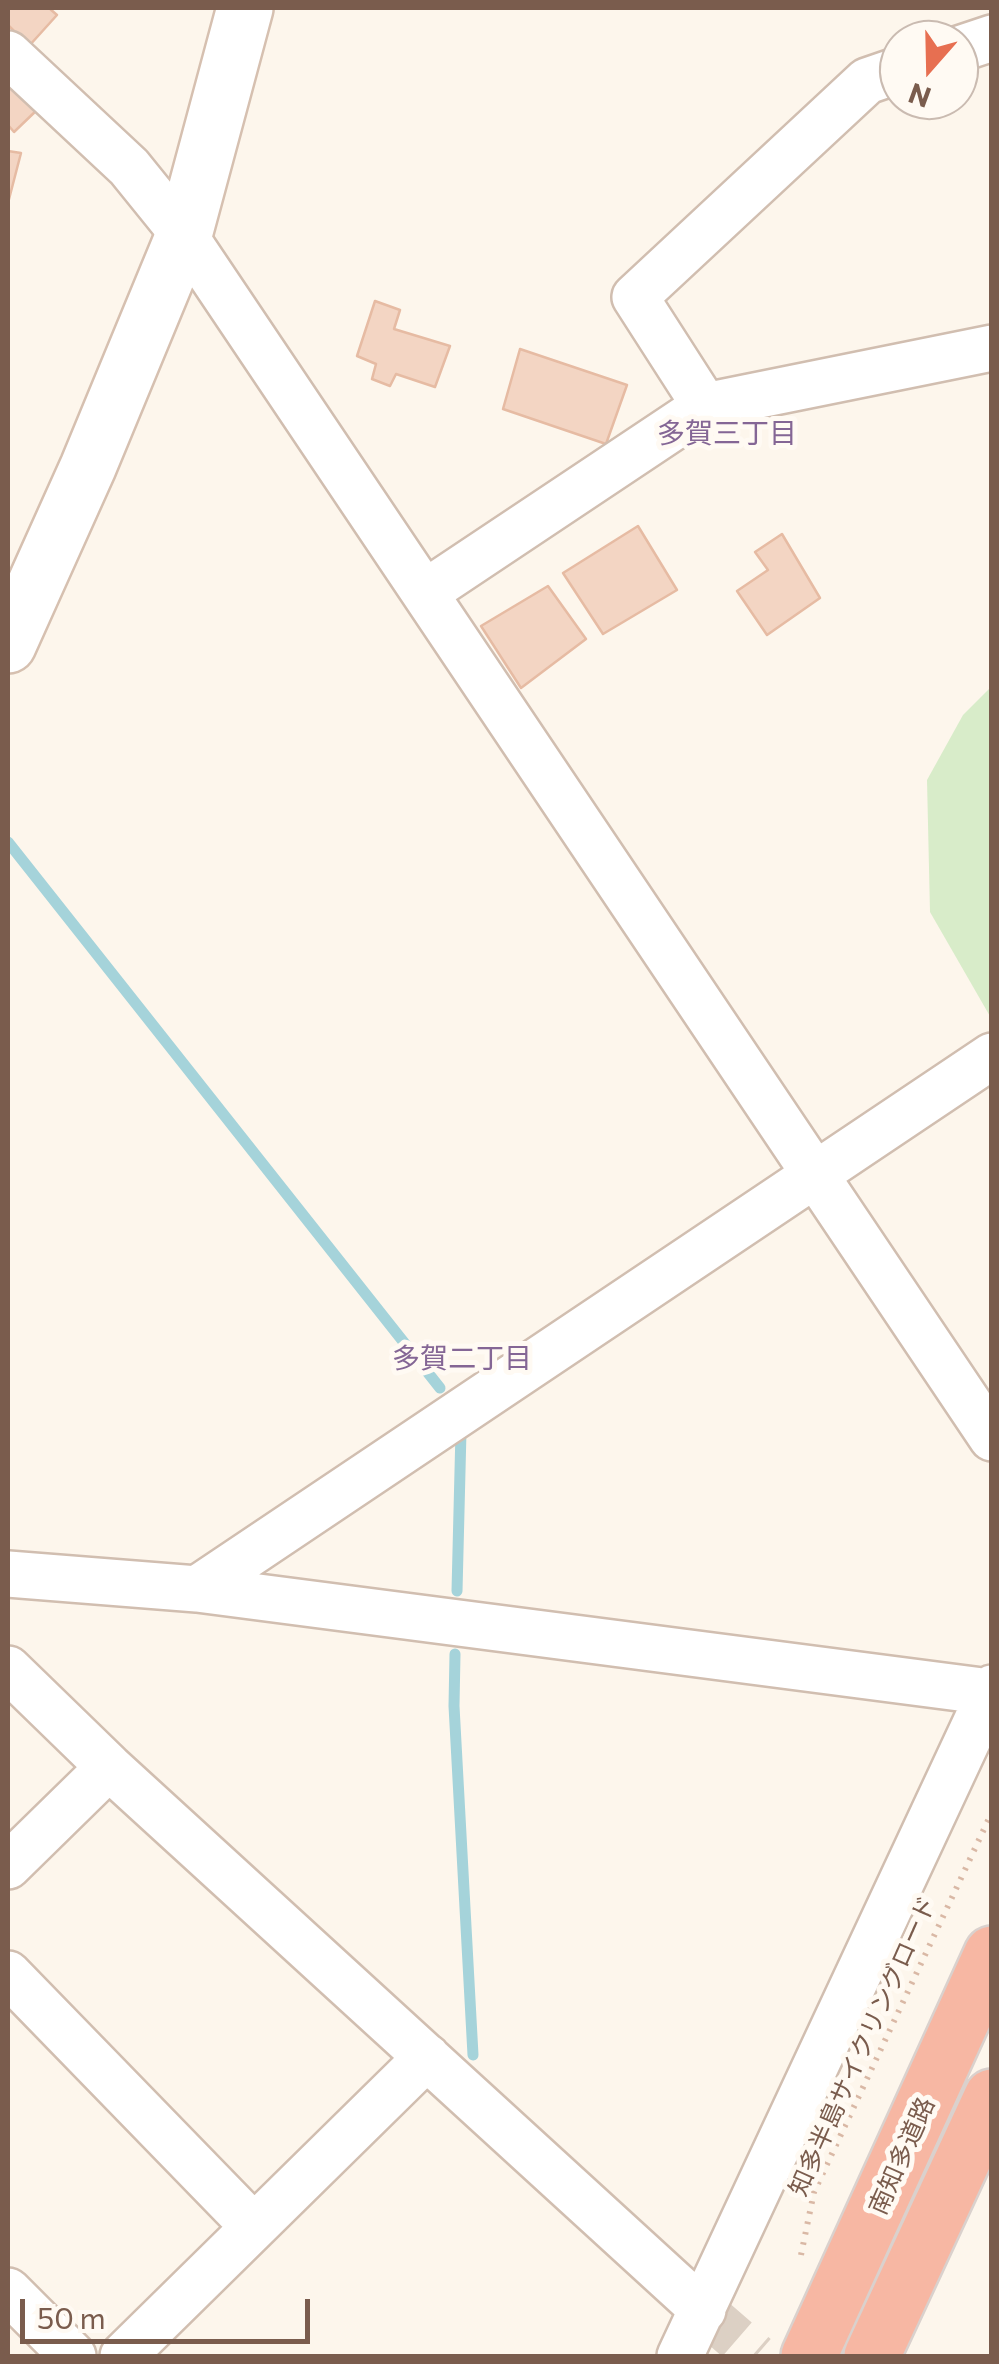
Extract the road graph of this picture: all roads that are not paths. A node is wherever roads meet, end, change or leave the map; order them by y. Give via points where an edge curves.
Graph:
1 (244, 8) edge
2 (8, 54) edge
3 (879, 77) edge
4 (184, 235) junction
5 (992, 348) edge
6 (705, 406) junction
7 (426, 592) junction
8 (8, 645) edge
9 (992, 1056) edge
10 (816, 1173) junction
11 (992, 1438) edge
12 (8, 1574) edge
13 (197, 1589) junction
14 (8, 1669) edge
15 (991, 1690) edge
16 (109, 1767) junction
17 (8, 1866) edge
18 (992, 1954) edge
19 (8, 1974) edge
20 (427, 2057) junction
21 (992, 2098) edge
22 (254, 2228) junction
23 (8, 2291) edge
24 (703, 2310) junction
25 (73, 2356) edge
26 (123, 2356) edge
27 (680, 2356) edge
28 (809, 2356) edge
29 (872, 2356) edge

1 - 4 street
2 - 4 street via 129,168
3 - 6 street via 634,297
4 - 7 street
4 - 8 street
5 - 6 street
6 - 7 street
7 - 10 street
9 - 10 street
10 - 11 street
10 - 13 street
12 - 13 street
13 - 15 street
14 - 16 street
15 - 24 street
16 - 17 street
16 - 20 street
18 - 28 highway, 南知多道路
19 - 22 street
20 - 22 street
20 - 24 street
21 - 29 highway
22 - 26 street
23 - 25 street
24 - 27 street

